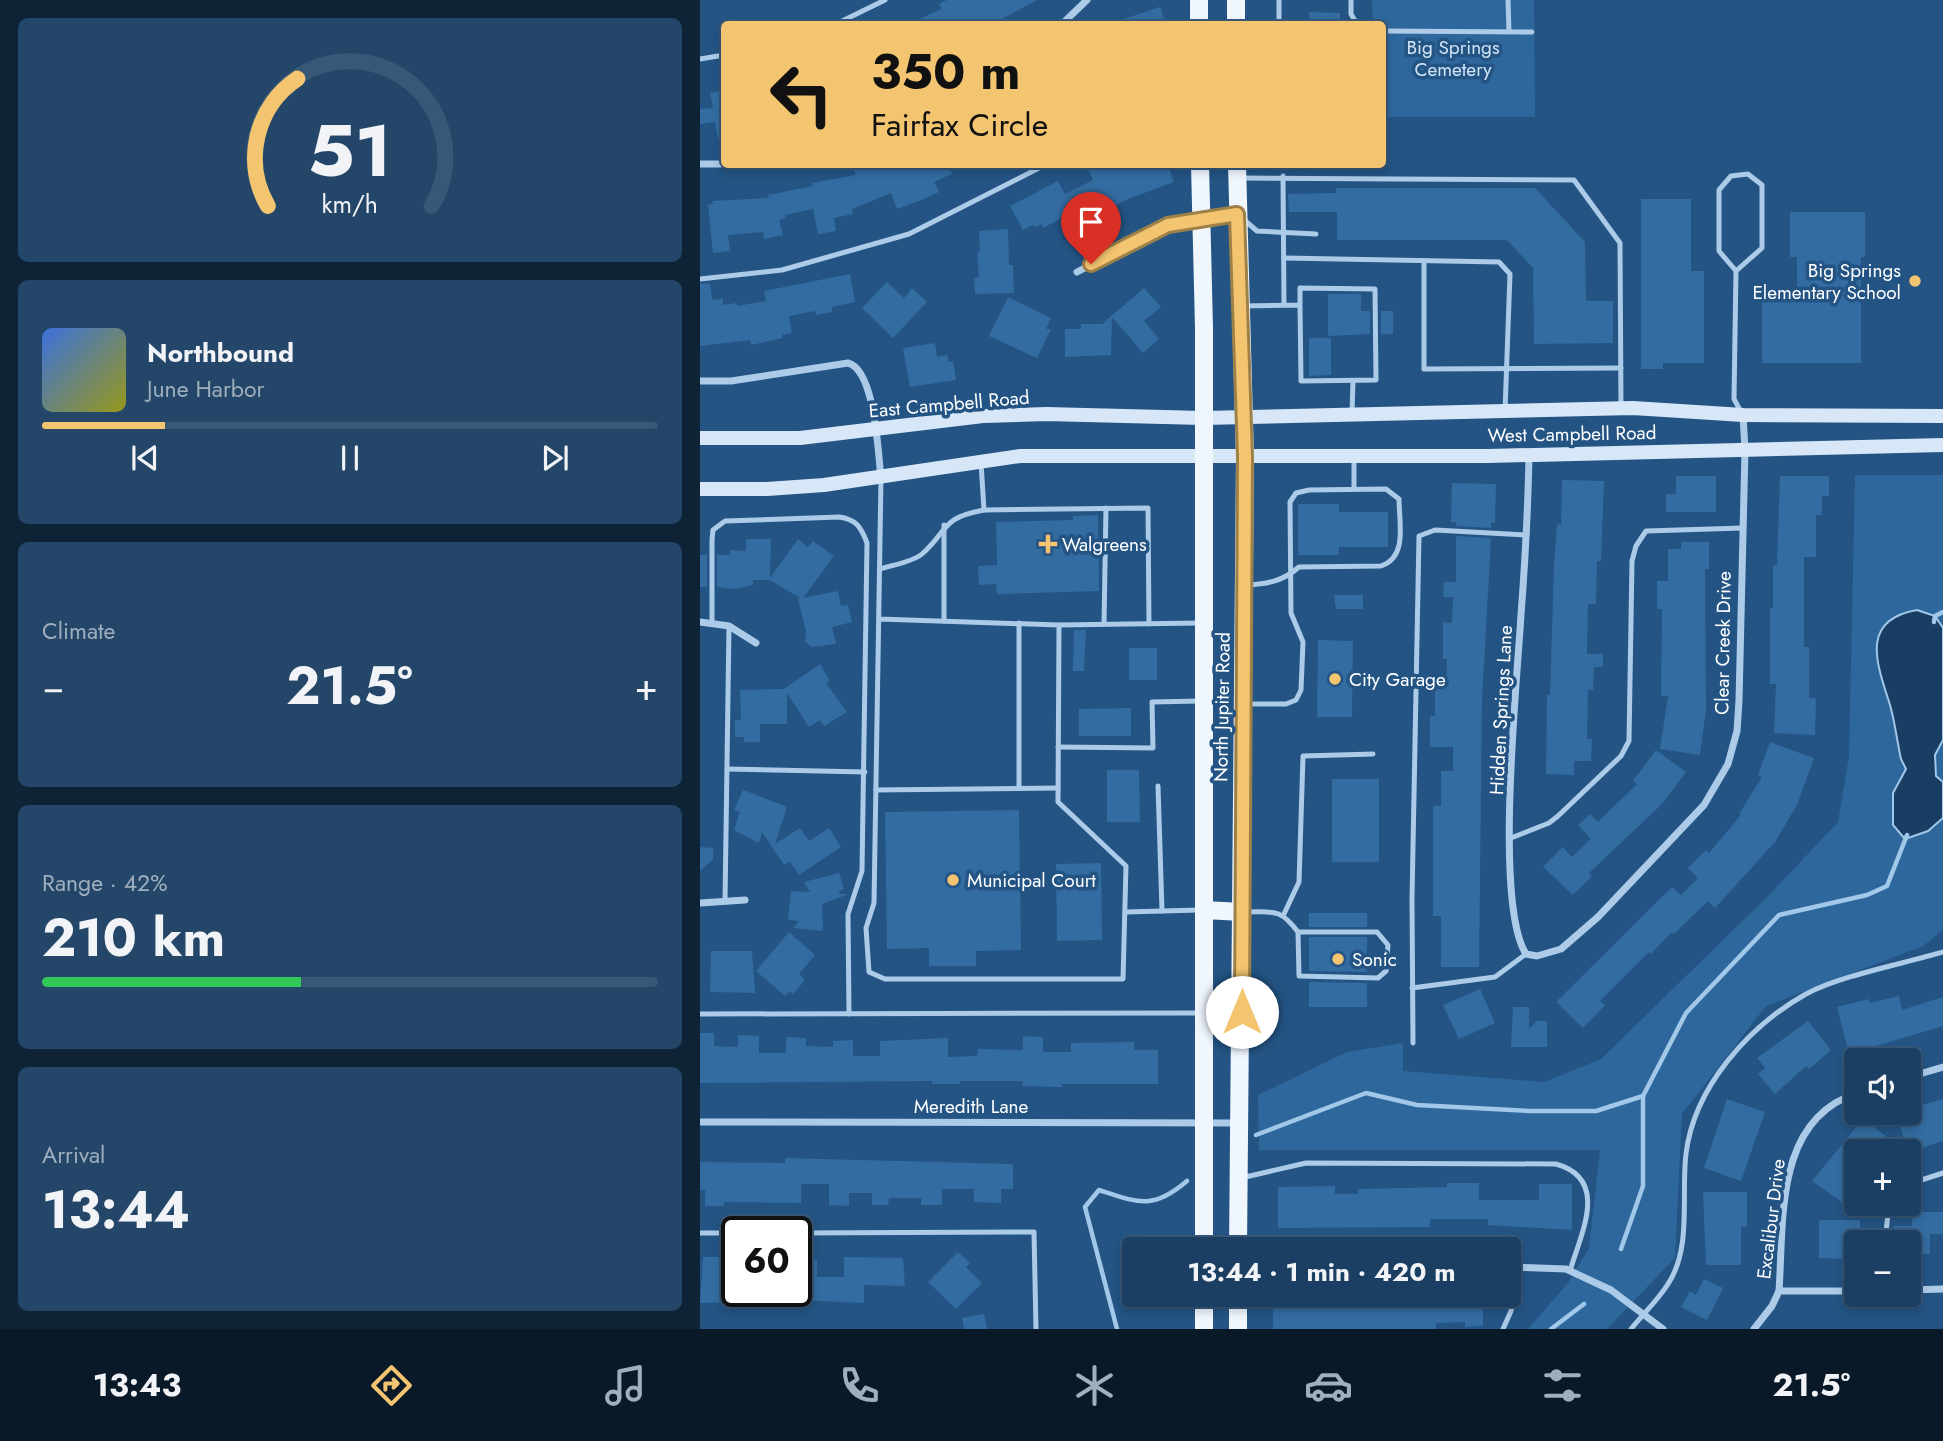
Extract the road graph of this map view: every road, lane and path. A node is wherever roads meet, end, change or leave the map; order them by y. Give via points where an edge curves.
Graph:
1 (885, 0) edge
2 (1087, 0) edge
3 (1199, 0) edge
4 (1236, 0) edge
5 (1279, 0) edge
6 (1351, 0) edge
7 (1508, 0) edge
8 (842, 21) edge
9 (1065, 21) edge
10 (1199, 21) edge
11 (1237, 21) edge
12 (1279, 21) edge
13 (1355, 21) edge
14 (1386, 31) edge
15 (1509, 32) junction
16 (1532, 32) dead end
17 (721, 56) edge
18 (700, 59) edge
19 (700, 164) edge
20 (721, 164) edge
21 (1039, 168) edge
22 (1200, 168) edge
23 (1237, 171) edge
24 (1283, 176) junction
25 (1237, 214) junction
26 (1200, 219) junction
27 (1284, 232) junction
28 (1316, 233) dead end
29 (1284, 258) junction
30 (1423, 261) junction
31 (1735, 271) junction
32 (1077, 272) dead end
33 (700, 279) edge
34 (1284, 305) junction
35 (1300, 305) junction
36 (1240, 306) junction
37 (1507, 368) junction
38 (1621, 368) junction
39 (700, 381) edge
40 (1353, 381) junction
41 (1622, 408) junction
42 (1505, 411) junction
43 (1743, 415) junction
44 (1943, 415) edge
45 (1244, 416) junction
46 (1352, 416) junction
47 (1203, 418) junction
48 (876, 429) junction
49 (700, 438) edge
50 (1943, 445) edge
51 (1745, 450) junction
52 (1529, 455) junction
53 (1353, 456) junction
54 (1203, 457) junction
55 (1245, 457) junction
56 (981, 463) junction
57 (881, 478) junction
58 (700, 489) edge
59 (1353, 489) junction
60 (1106, 509) junction
61 (984, 510) junction
62 (944, 526) junction
63 (1743, 527) junction
64 (1527, 535) junction
65 (880, 569) junction
66 (1289, 576) junction
67 (1244, 585) junction
68 (879, 619) junction
69 (944, 621) junction
70 (700, 622) edge
71 (712, 623) junction
72 (1019, 623) junction
73 (1104, 624) junction
74 (1149, 624) junction
75 (1203, 624) junction
76 (729, 625) junction
77 (1059, 625) junction
78 (756, 643) dead end
79 (1203, 701) junction
80 (1243, 704) junction
81 (1058, 747) junction
82 (1373, 754) dead end
83 (727, 769) junction
84 (864, 772) junction
85 (1158, 786) dead end
86 (1019, 788) junction
87 (1058, 788) junction
88 (876, 790) junction
89 (1511, 838) junction
90 (745, 900) dead end
91 (725, 902) junction
92 (700, 903) edge
93 (1204, 910) junction
94 (1162, 911) junction
95 (1126, 912) junction
96 (1242, 912) junction
97 (1284, 914) junction
98 (1298, 932) junction
99 (1943, 952) edge
100 (1527, 954) junction
101 (1412, 988) junction
102 (1203, 1012) junction
103 (700, 1014) edge
104 (849, 1014) junction
105 (1413, 1043) dead end
106 (1943, 1067) edge
107 (1921, 1073) edge
108 (1844, 1099) edge
109 (700, 1122) edge
110 (1204, 1122) junction
111 (1242, 1123) junction
112 (1943, 1173) edge
113 (1241, 1178) junction
114 (1921, 1180) edge
115 (700, 1233) edge
116 (721, 1233) edge
117 (812, 1233) edge
118 (1204, 1237) edge
119 (1239, 1237) edge
120 (1521, 1267) edge
121 (1570, 1271) junction
122 (1943, 1289) edge
123 (1921, 1290) edge
124 (1779, 1291) junction
125 (1844, 1291) edge
126 (1204, 1307) edge
127 (1238, 1307) edge
128 (1512, 1307) edge
129 (1643, 1314) junction
130 (1036, 1329) edge
131 (1204, 1329) edge
132 (1238, 1329) edge
133 (1503, 1329) edge
134 (1631, 1329) edge
135 (1663, 1329) edge
136 (1754, 1329) edge

1 - 8 lane
2 - 9 street
3 - 10 main road
4 - 11 main road
5 - 12 lane
6 - 13 lane
7 - 15 lane
14 - 15 lane
15 - 16 lane
17 - 18 lane
19 - 20 street
21 - 33 lane via 909,234 782,270
22 - 26 main road, North Jupiter Road
23 - 24 lane
23 - 25 main road, North Jupiter Road
24 - 27 lane
24 - 38 lane via 1574,180 1620,243
25 - 26 street
25 - 27 lane via 1256,232
25 - 36 main road, North Jupiter Road
26 - 32 street via 1168,225
26 - 47 main road, North Jupiter Road
27 - 28 lane
27 - 29 lane
29 - 30 lane
29 - 34 lane
30 - 37 lane via 1499,262 1510,274
30 - 37 lane via 1423,369
31 - 31 lane via 1720,251 1719,190 1731,176 1748,174 1762,185 1762,248
31 - 43 lane via 1734,399
34 - 35 lane
34 - 36 lane
35 - 40 lane via 1301,381
35 - 40 lane via 1300,288 1375,289 1376,380
36 - 45 main road, North Jupiter Road
37 - 38 lane
37 - 42 lane
38 - 41 lane
39 - 48 street via 856,365 864,376
40 - 46 lane
41 - 42 main road, West Campbell Road
41 - 43 main road, West Campbell Road
42 - 46 main road, West Campbell Road
43 - 44 main road, West Campbell Road
43 - 51 street, Clear Creek Drive
45 - 46 main road, West Campbell Road
45 - 47 main road, East Campbell Road
45 - 55 main road, North Jupiter Road
47 - 48 main road, East Campbell Road via 983,416
47 - 54 main road, North Jupiter Road
48 - 49 main road, East Campbell Road via 800,438
48 - 57 street
50 - 51 main road, West Campbell Road
51 - 52 main road, West Campbell Road
51 - 63 street, Clear Creek Drive
52 - 53 main road, West Campbell Road
52 - 64 street, Hidden Springs Lane
53 - 55 main road, West Campbell Road
53 - 59 lane
54 - 55 main road, West Campbell Road
54 - 56 main road via 1056,455
54 - 75 main road, North Jupiter Road
55 - 67 main road, North Jupiter Road
56 - 57 main road
56 - 61 lane
57 - 58 main road via 767,489
57 - 65 lane
59 - 66 lane via 1296,493 1290,502
59 - 66 lane via 1386,489 1399,499 1399,552 1393,562 1299,567
60 - 61 lane
60 - 73 lane
60 - 74 lane via 1148,508
61 - 62 lane via 962,514
62 - 65 lane via 921,556
62 - 69 lane
63 - 89 lane via 1646,531 1640,538 1632,561 1629,741 1621,755 1558,816
63 - 100 street, Clear Creek Drive via 1737,721 1723,774 1687,825 1598,918 1561,949
64 - 89 street, Hidden Springs Lane
64 - 101 lane via 1435,530 1419,536
65 - 68 lane
66 - 67 lane via 1269,584
66 - 80 lane via 1292,613 1303,642 1301,690 1296,700 1286,704
67 - 80 main road, North Jupiter Road
68 - 69 lane
68 - 88 lane
69 - 72 lane
70 - 71 street
71 - 76 street
71 - 84 lane via 713,530 725,522 852,519 862,528 867,543
72 - 77 lane
72 - 86 lane
73 - 74 lane
73 - 77 lane
74 - 75 lane
75 - 79 main road, North Jupiter Road
76 - 78 street
76 - 83 lane
77 - 81 lane
79 - 81 lane via 1152,702 1153,748
79 - 93 main road, North Jupiter Road
80 - 96 main road, North Jupiter Road
81 - 87 lane
82 - 97 lane via 1303,756 1299,883
83 - 84 lane
83 - 91 lane
84 - 104 lane via 862,871 848,914
85 - 94 lane
86 - 87 lane
86 - 88 lane
87 - 95 lane via 1058,802 1126,866
88 - 95 lane via 874,903 866,928 869,972 885,979 1123,979
89 - 100 street, Hidden Springs Lane via 1513,908 1518,940
90 - 91 street
91 - 92 street
93 - 94 lane
93 - 96 main road
93 - 102 main road, North Jupiter Road
94 - 95 lane
96 - 97 lane
96 - 111 main road, North Jupiter Road
97 - 98 lane
98 - 98 lane via 1377,932 1388,945 1386,971 1378,978 1299,976
99 - 129 lane via 1808,994 1748,1038 1714,1080 1697,1113 1686,1152 1681,1253 1669,1283
100 - 101 lane via 1495,977
101 - 105 lane
102 - 104 lane
102 - 110 main road, North Jupiter Road
103 - 104 lane
106 - 107 street
108 - 124 street, Excalibur Drive via 1829,1105 1806,1127 1796,1147 1788,1180
109 - 110 street, Meredith Lane
110 - 111 street, Meredith Lane
110 - 118 main road, North Jupiter Road
111 - 113 main road, North Jupiter Road
112 - 114 lane
113 - 119 main road, North Jupiter Road
113 - 121 lane via 1306,1163 1568,1167 1584,1180 1589,1201
115 - 116 lane
117 - 130 lane via 1034,1232
120 - 121 street
121 - 129 street via 1611,1290
122 - 123 street
124 - 125 street
124 - 136 street, Excalibur Drive
126 - 131 main road
127 - 132 main road
128 - 133 lane
129 - 134 lane
129 - 135 street

